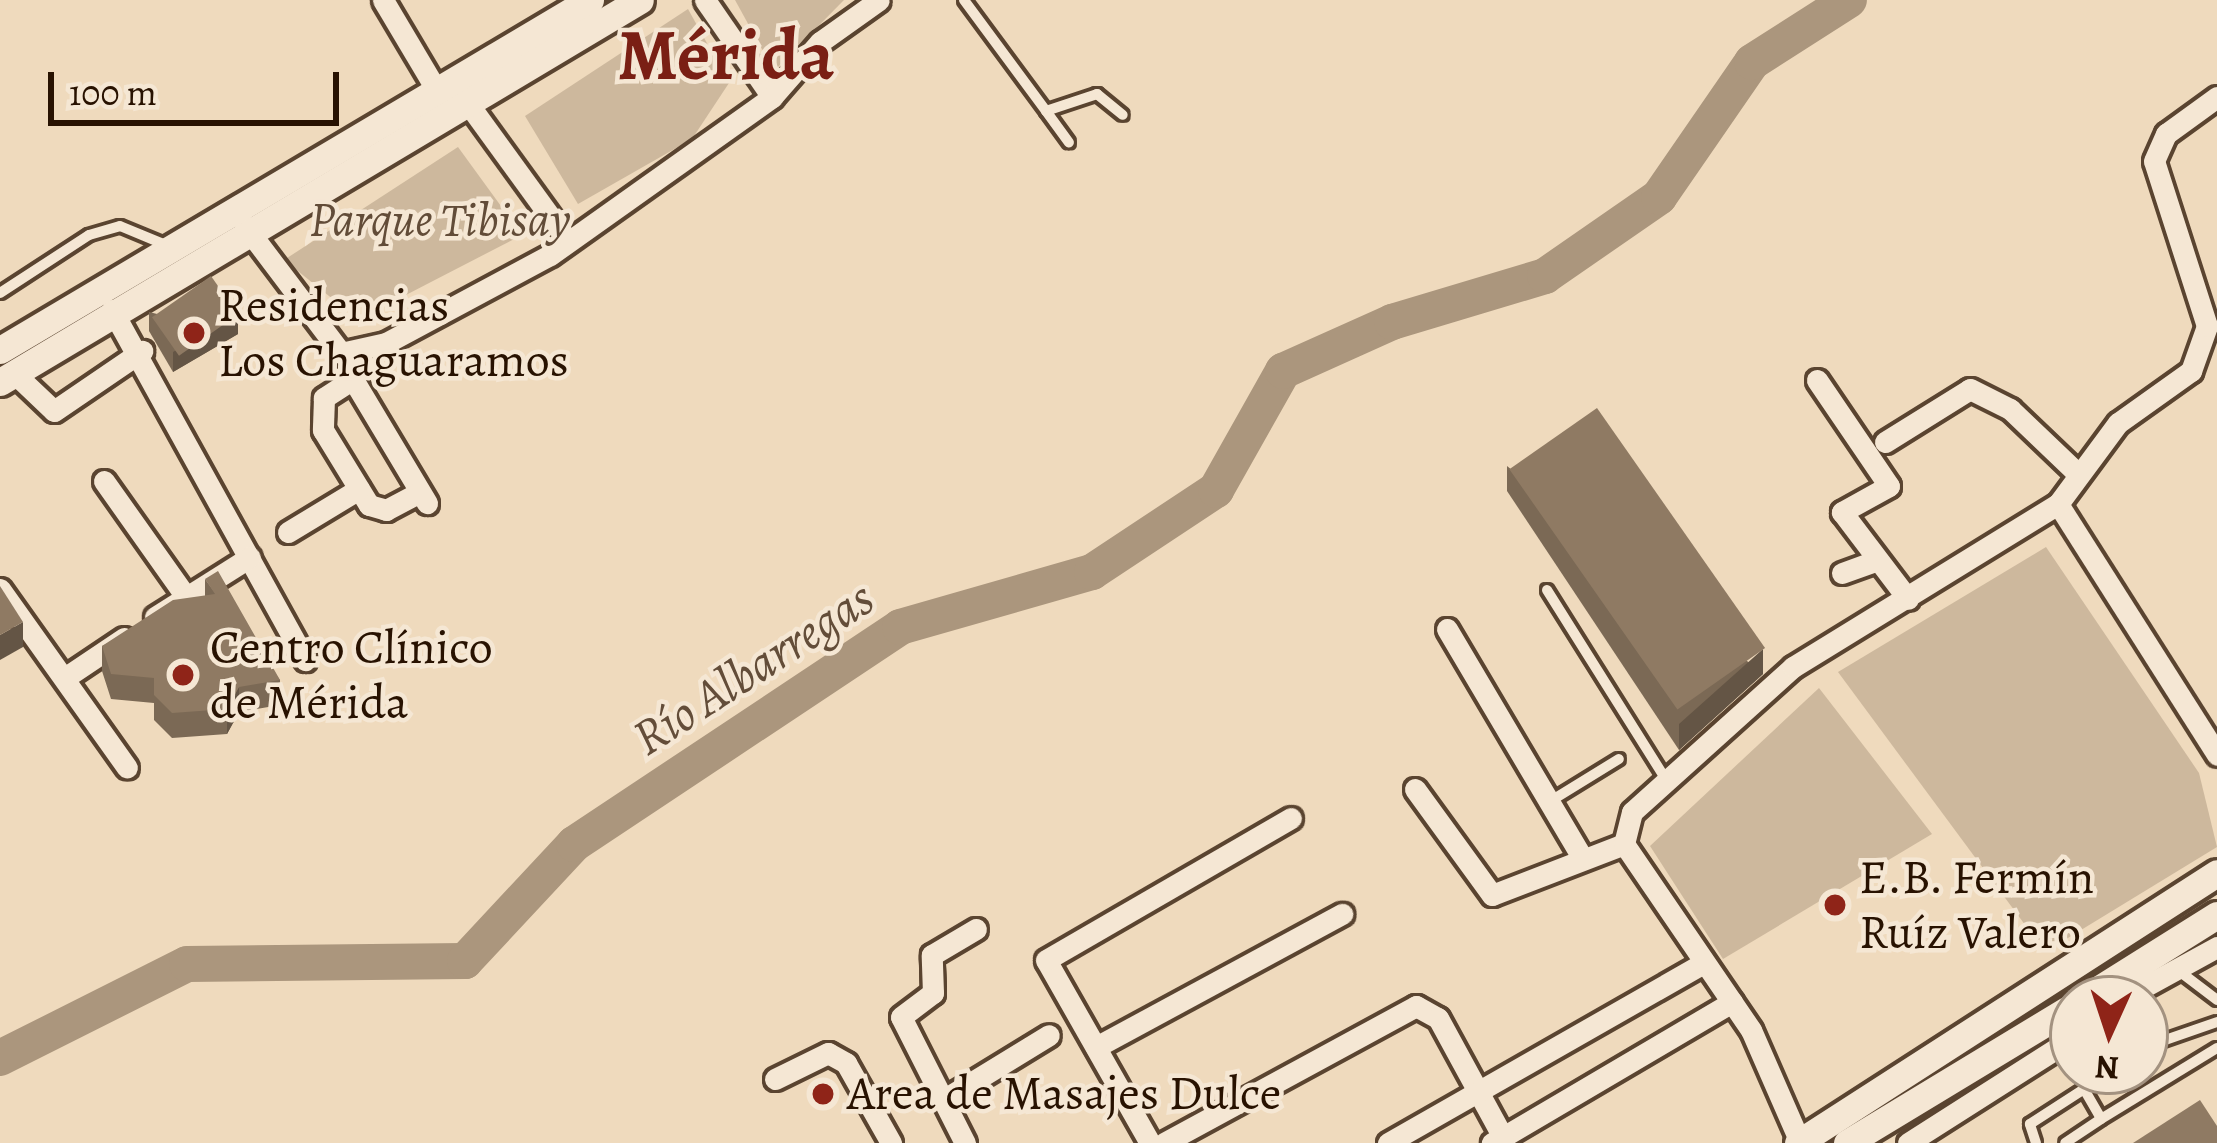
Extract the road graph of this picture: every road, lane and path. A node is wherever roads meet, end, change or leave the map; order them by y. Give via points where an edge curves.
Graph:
1 (382, 0) edge
2 (590, 0) edge
3 (640, 0) edge
4 (705, 0) edge
5 (879, 0) edge
6 (964, 0) edge
7 (434, 86) junction
8 (772, 97) junction
9 (2217, 97) edge
10 (464, 98) junction
11 (1046, 111) junction
12 (1124, 116) dead end
13 (1070, 143) dead end
14 (245, 226) junction
15 (567, 240) junction
16 (172, 248) junction
17 (0, 293) edge
18 (112, 310) junction
19 (142, 351) junction
20 (341, 353) junction
21 (5, 368) edge
22 (353, 380) junction
23 (1817, 380) dead end
24 (1885, 442) dead end
25 (2078, 474) junction
26 (104, 481) dead end
27 (359, 489) junction
28 (2058, 504) junction
29 (289, 532) dead end
30 (250, 557) junction
31 (1872, 562) junction
32 (1842, 573) dead end
33 (0, 590) edge
34 (1547, 590) dead end
35 (184, 594) junction
36 (1908, 599) junction
37 (1447, 629) dead end
38 (305, 660) dead end
39 (66, 677) junction
40 (2217, 755) edge
41 (1619, 758) dead end
42 (128, 768) dead end
43 (1667, 781) junction
44 (1415, 789) dead end
45 (1550, 802) junction
46 (1291, 818) dead end
47 (1624, 844) junction
48 (1582, 859) junction
49 (2217, 873) edge
50 (1342, 914) dead end
51 (2217, 915) edge
52 (976, 929) dead end
53 (2217, 946) edge
54 (1703, 963) junction
55 (2179, 971) junction
56 (2122, 975) edge
57 (2169, 976) edge
58 (2169, 977) edge
59 (2217, 1000) edge
60 (1732, 1002) junction
61 (2217, 1022) edge
62 (2049, 1023) edge
63 (2049, 1032) edge
64 (1049, 1035) dead end
65 (2169, 1039) edge
66 (2019, 1044) junction
67 (1096, 1047) junction
68 (2217, 1048) edge
69 (2049, 1053) edge
70 (775, 1079) dead end
71 (1478, 1092) junction
72 (2075, 1095) edge
73 (2088, 1095) edge
74 (943, 1100) junction
75 (2102, 1119) junction
76 (1859, 1138) edge
77 (1497, 1140) edge
78 (891, 1143) edge
79 (965, 1143) edge
80 (1150, 1143) edge
81 (1164, 1143) edge
82 (1388, 1143) edge
83 (1799, 1143) edge
84 (1908, 1143) edge
85 (2036, 1143) edge
86 (2065, 1143) edge

1 - 7 street
2 - 7 street
3 - 10 street
4 - 8 street
5 - 8 street via 820,42
6 - 11 lane
7 - 16 street
8 - 15 street
9 - 25 street via 2166,134 2154,161 2207,348 2119,422
10 - 14 street
10 - 15 street
11 - 12 lane via 1096,94
11 - 13 lane
14 - 18 street
14 - 20 street
15 - 20 street via 386,343
16 - 17 lane via 120,226
16 - 21 street
18 - 19 street
18 - 21 street
19 - 21 street via 55,411
19 - 30 street
20 - 22 street
22 - 27 street via 324,398 321,418
22 - 27 street via 424,498 377,510
23 - 31 street via 1888,486 1842,512
24 - 25 street via 1970,389 2010,409
25 - 28 street
26 - 35 street
27 - 29 street
28 - 36 street
28 - 40 street
30 - 35 street
30 - 38 street
31 - 32 street
31 - 36 street
33 - 39 street
34 - 43 lane
35 - 39 street
36 - 43 street via 1793,667
37 - 45 street
39 - 42 street
41 - 45 lane
43 - 47 street via 1632,812
44 - 48 street via 1492,895
45 - 48 street
46 - 67 street via 1048,953 1049,973
47 - 48 street
47 - 54 street
49 - 83 street
50 - 67 street
51 - 56 street
52 - 74 street via 937,950 933,993 901,1017
53 - 55 street
54 - 60 street
54 - 71 street
55 - 57 street
55 - 58 street
55 - 59 lane
60 - 77 street
60 - 83 street
61 - 65 lane
62 - 66 street
63 - 66 street
64 - 74 street
66 - 76 street
67 - 80 street
68 - 75 lane
69 - 84 street
70 - 78 street via 828,1053 846,1063
71 - 77 street
71 - 81 street via 1438,1018 1416,1006
71 - 82 street
72 - 85 lane via 2030,1124
73 - 75 lane
74 - 79 street
75 - 86 lane

